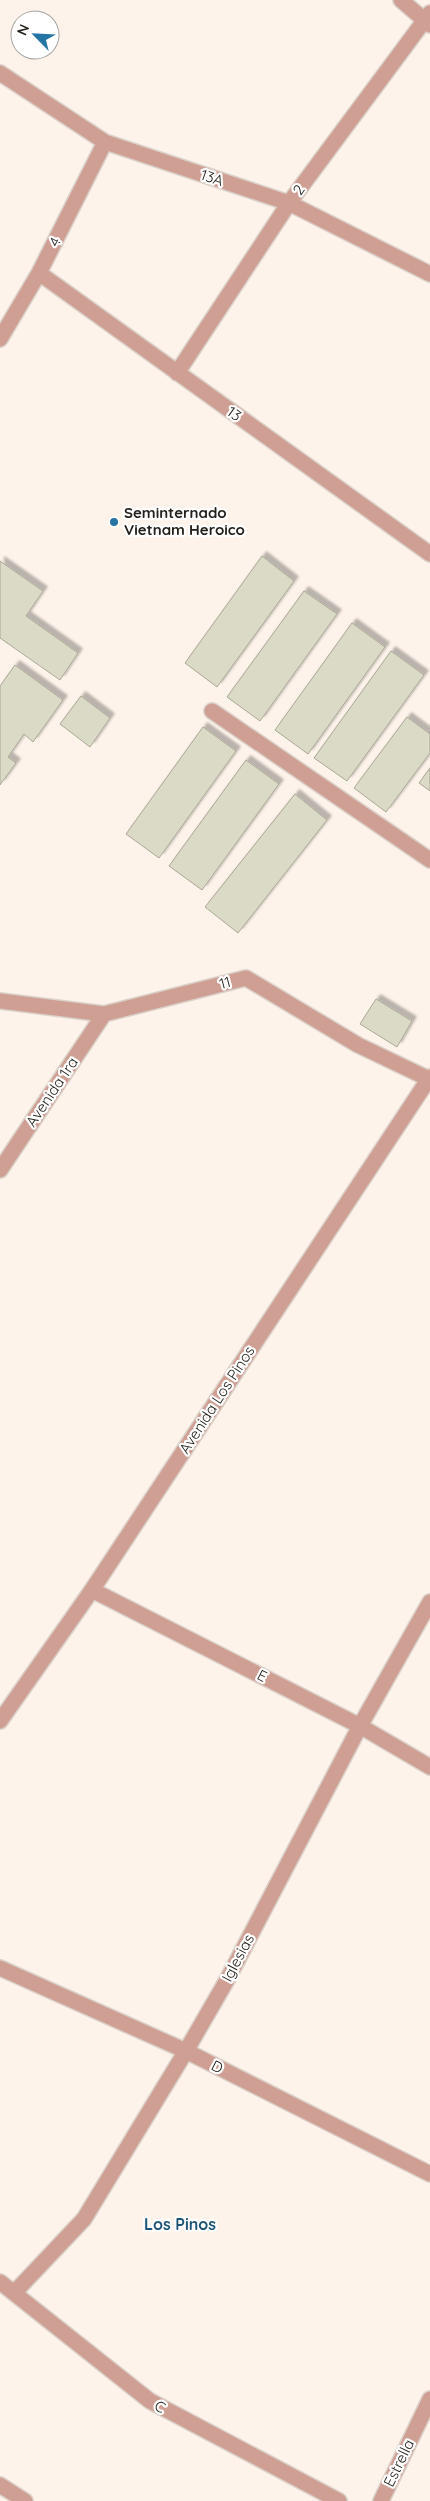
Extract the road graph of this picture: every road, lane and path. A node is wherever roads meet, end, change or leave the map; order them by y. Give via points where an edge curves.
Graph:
1 (401, 0) edge
2 (428, 19) edge
3 (0, 73) edge
4 (105, 142) junction
5 (289, 204) junction
6 (39, 273) junction
7 (430, 274) edge
8 (0, 339) edge
9 (177, 373) junction
10 (430, 554) edge
11 (212, 711) dead end
12 (430, 860) edge
13 (0, 1001) edge
14 (104, 1014) junction
15 (429, 1078) edge
16 (0, 1170) edge
17 (92, 1590) junction
18 (430, 1602) edge
19 (0, 1721) edge
20 (360, 1726) junction
21 (430, 1766) edge
22 (0, 1968) edge
23 (186, 2051) junction
24 (430, 2174) edge
25 (0, 2282) edge
26 (14, 2293) junction
27 (430, 2399) edge
28 (0, 2485) edge
29 (25, 2501) edge
30 (339, 2501) edge
31 (381, 2501) edge

1 - 2 street
2 - 5 street, 2
3 - 4 street, 13A
4 - 5 street, 13A
4 - 6 street, 4
5 - 7 street, 13A
5 - 9 street, 2
6 - 8 street, 4
6 - 9 street, 13
9 - 10 street, 13
11 - 12 street
13 - 14 street, 11
14 - 15 street, 11 via 246,978 358,1045
14 - 16 street, Avenida 1ra
15 - 17 street, Avenida Los Pinos
17 - 19 street, Avenida Los Pinos
17 - 20 street, E
18 - 20 street, Iglesias
20 - 21 street, E
20 - 23 street, Iglesias via 227,1980
22 - 23 street, D
23 - 24 street, D
23 - 26 street, Iglesias via 84,2219
25 - 26 street, C
26 - 30 street, C via 150,2402
27 - 31 street, Estrella
28 - 29 street

